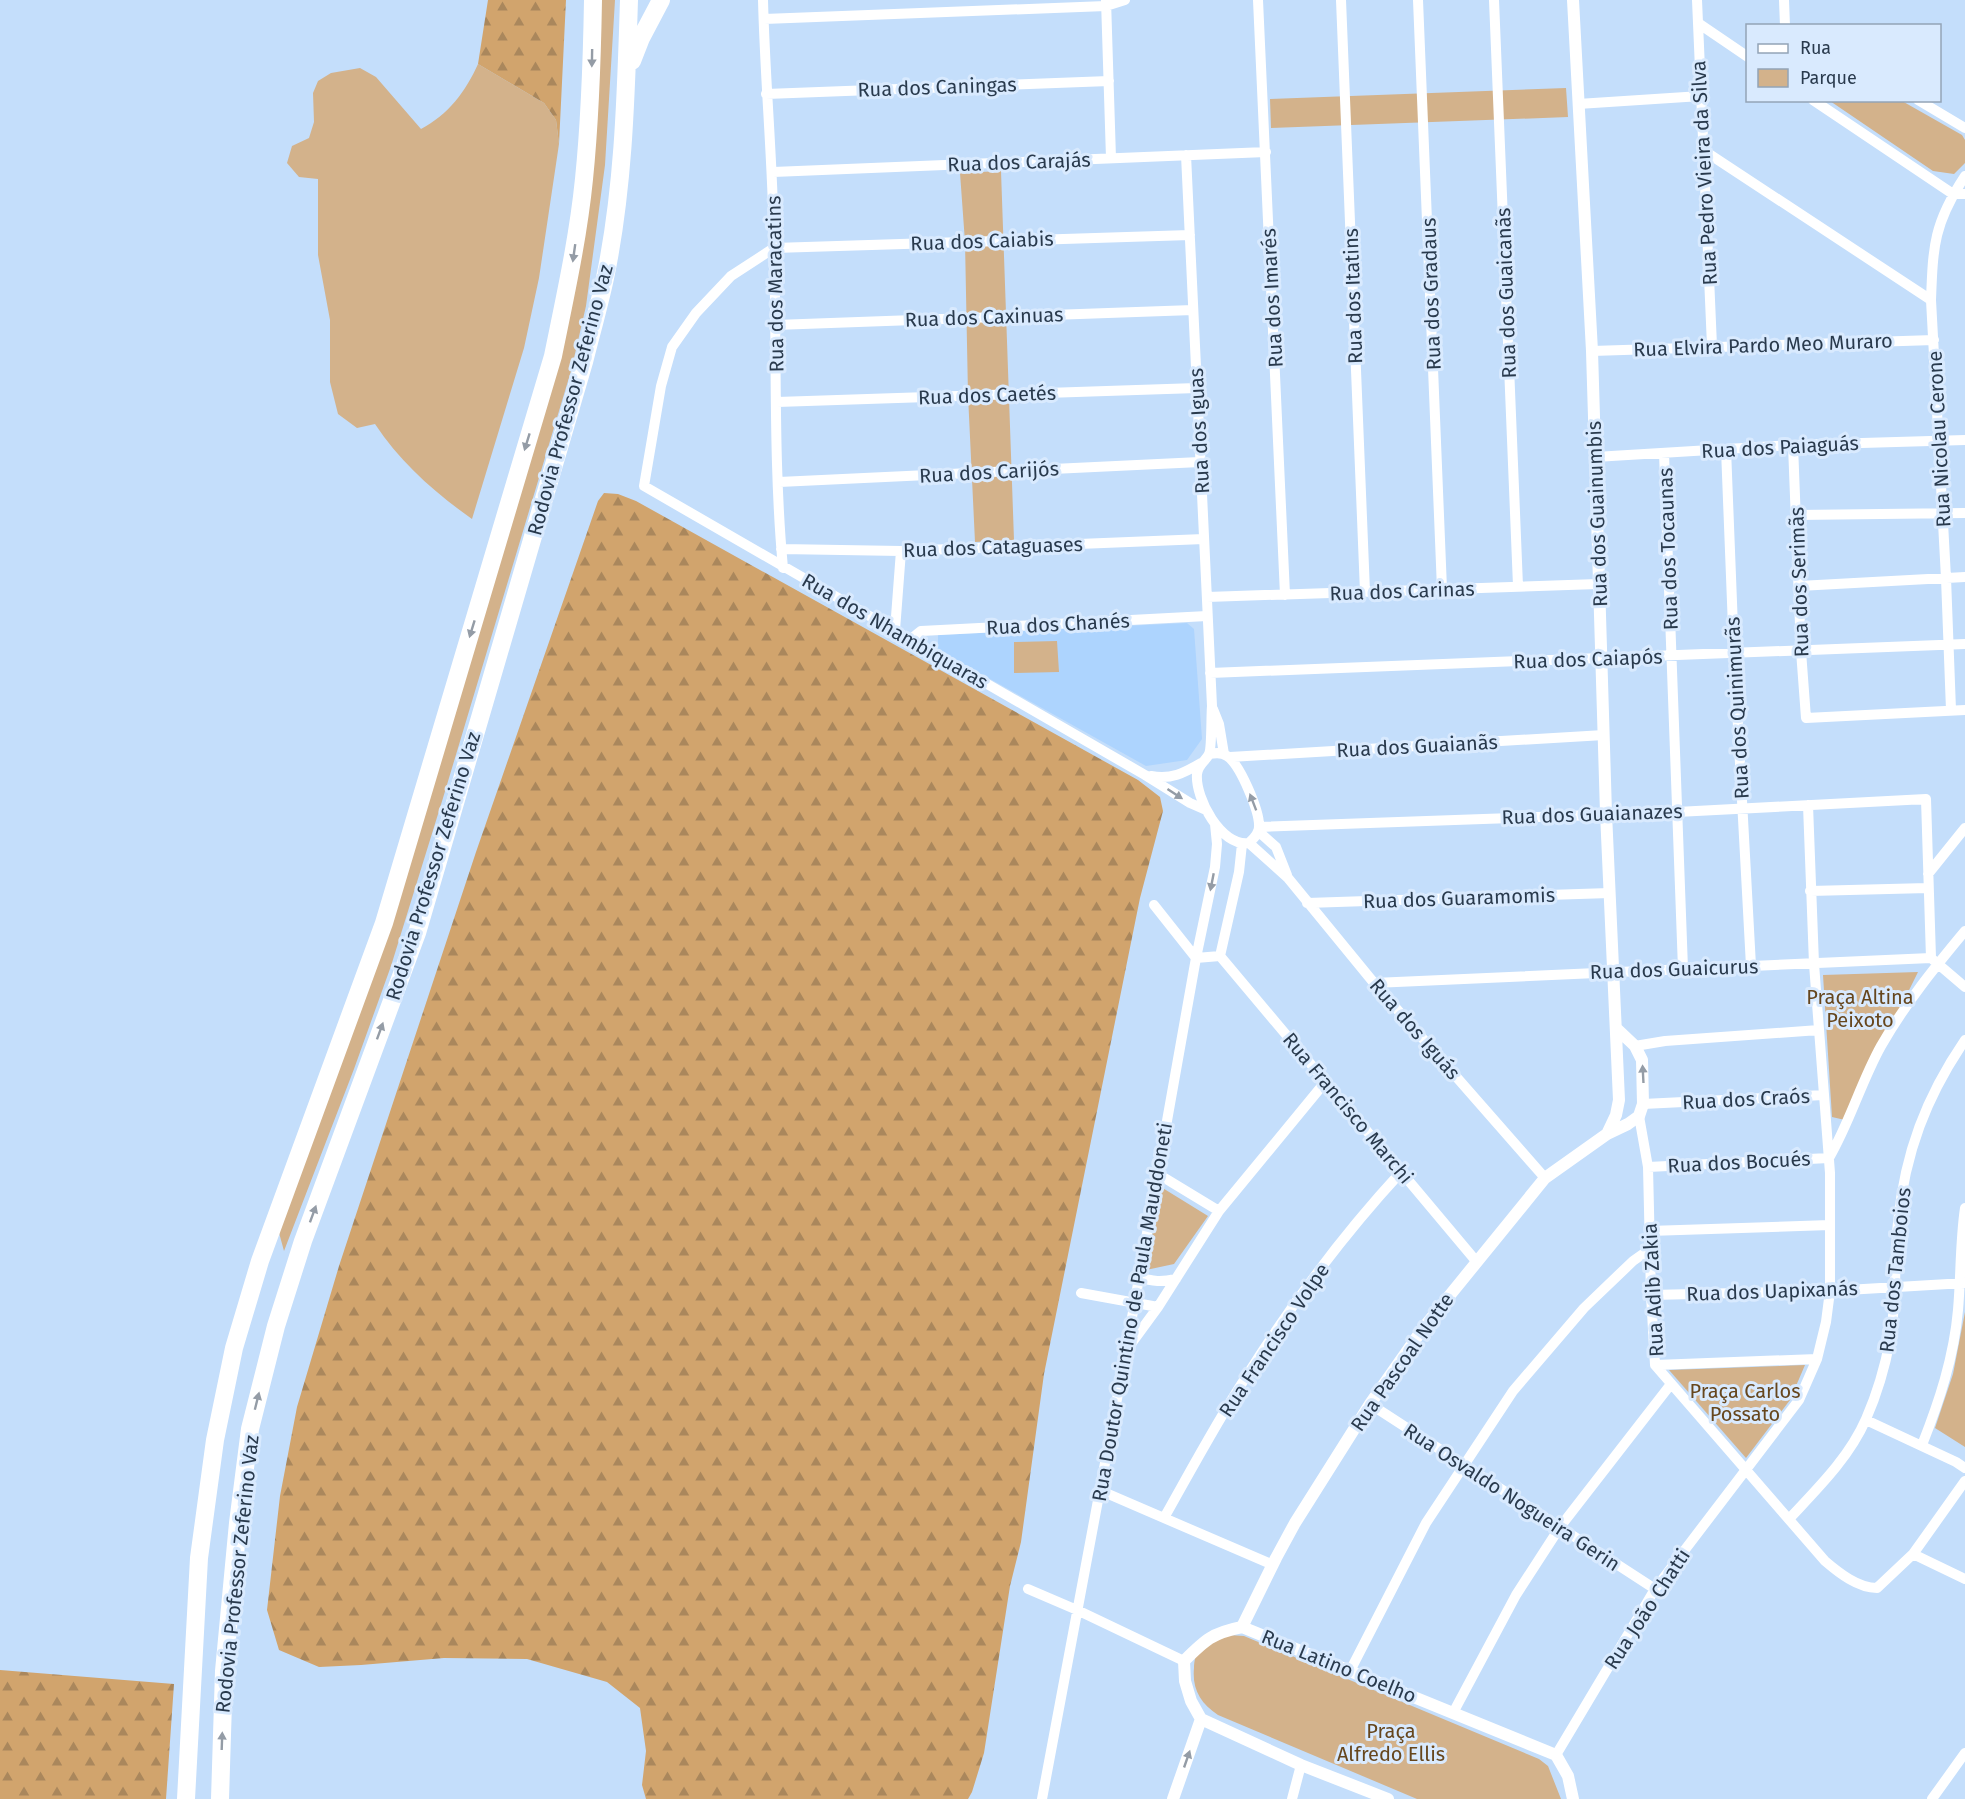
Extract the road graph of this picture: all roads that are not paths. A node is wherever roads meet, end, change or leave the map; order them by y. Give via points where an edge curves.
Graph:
1 (593, 0) edge
2 (629, 0) edge
3 (661, 0) edge
4 (763, 0) edge
5 (1125, 0) edge
6 (1258, 0) edge
7 (1341, 0) edge
8 (1418, 0) edge
9 (1494, 0) edge
10 (1573, 0) edge
11 (1696, 0) edge
12 (1784, 0) edge
13 (1106, 3) edge
14 (764, 19) junction
15 (1698, 23) junction
16 (1786, 24) edge
17 (1746, 56) edge
18 (627, 76) junction
19 (1109, 81) junction
20 (766, 94) junction
21 (1701, 96) junction
22 (1816, 102) edge
23 (1921, 102) edge
24 (1578, 104) junction
25 (1965, 128) edge
26 (1703, 150) junction
27 (1266, 152) junction
28 (1186, 155) junction
29 (1112, 158) junction
30 (772, 172) junction
31 (1965, 176) edge
32 (1953, 194) junction
33 (1965, 194) edge
34 (1190, 235) junction
35 (774, 248) junction
36 (1931, 300) junction
37 (1193, 310) junction
38 (775, 325) junction
39 (1934, 340) junction
40 (1712, 346) junction
41 (1592, 351) junction
42 (1197, 388) junction
43 (777, 402) junction
44 (1965, 440) edge
45 (1939, 442) junction
46 (1793, 445) junction
47 (1726, 449) junction
48 (1664, 453) junction
49 (1595, 457) junction
50 (1200, 462) junction
51 (779, 482) junction
52 (1965, 513) edge
53 (1941, 514) junction
54 (1796, 515) junction
55 (1204, 539) junction
56 (781, 549) junction
57 (901, 551) junction
58 (783, 568) junction
59 (1965, 577) edge
60 (1946, 578) junction
61 (1598, 584) junction
62 (1518, 586) junction
63 (1799, 586) junction
64 (1442, 589) junction
65 (1365, 592) junction
66 (1285, 596) junction
67 (1206, 597) junction
68 (1207, 616) junction
69 (895, 630) junction
70 (911, 639) junction
71 (1965, 644) edge
72 (1948, 645) junction
73 (1801, 651) junction
74 (1734, 653) junction
75 (1672, 656) junction
76 (1603, 660) junction
77 (1210, 673) junction
78 (1212, 706) junction
79 (1951, 710) junction
80 (1965, 710) edge
81 (1604, 735) junction
82 (1209, 754) junction
83 (1227, 755) junction
84 (1201, 763) junction
85 (1145, 775) junction
86 (1808, 805) junction
87 (1742, 808) junction
88 (1206, 810) junction
89 (1677, 812) junction
90 (1606, 813) junction
91 (1215, 824) junction
92 (1965, 828) edge
93 (1259, 829) junction
94 (1245, 843) junction
95 (1928, 874) junction
96 (1288, 878) junction
97 (1928, 888) junction
98 (1810, 891) junction
99 (1610, 893) junction
100 (1307, 903) junction
101 (1154, 905) dead end
102 (1965, 931) edge
103 (1220, 956) junction
104 (1196, 958) junction
105 (1934, 961) junction
106 (1814, 964) junction
107 (1751, 966) junction
108 (1683, 969) junction
109 (1614, 972) junction
110 (1374, 983) junction
111 (1965, 987) edge
112 (1616, 1028) junction
113 (1819, 1030) junction
114 (1965, 1040) edge
115 (1635, 1046) junction
116 (1326, 1081) junction
117 (1824, 1095) junction
118 (1641, 1110) junction
119 (1607, 1134) junction
120 (1829, 1158) junction
121 (1648, 1167) junction
122 (1401, 1172) junction
123 (1158, 1174) junction
124 (1545, 1178) junction
125 (1965, 1208) edge
126 (1219, 1211) junction
127 (1830, 1225) junction
128 (1649, 1231) junction
129 (1650, 1249) junction
130 (1476, 1261) junction
131 (1139, 1277) junction
132 (1176, 1278) junction
133 (1962, 1284) edge
134 (1895, 1286) junction
135 (1830, 1291) junction
136 (1081, 1293) dead end
137 (1651, 1295) junction
138 (1134, 1302) junction
139 (1158, 1307) junction
140 (1126, 1351) junction
141 (1817, 1359) junction
142 (1655, 1365) junction
143 (1671, 1384) junction
144 (1370, 1404) junction
145 (1866, 1420) junction
146 (1922, 1445) junction
147 (1464, 1466) junction
148 (1965, 1468) edge
149 (1746, 1470) junction
150 (1965, 1481) edge
151 (1099, 1491) junction
152 (1164, 1518) junction
153 (1789, 1519) junction
154 (1560, 1527) junction
155 (1913, 1554) junction
156 (1273, 1565) junction
157 (1965, 1579) edge
158 (1028, 1589) dead end
159 (1655, 1589) junction
160 (1077, 1610) junction
161 (1242, 1627) junction
162 (1184, 1661) junction
163 (1350, 1671) junction
164 (1453, 1713) junction
165 (1201, 1719) junction
166 (1965, 1753) edge
167 (1556, 1755) junction
168 (1301, 1766) junction
169 (186, 1799) edge
170 (220, 1799) edge
171 (1042, 1799) edge
172 (1173, 1799) edge
173 (1292, 1799) edge
174 (1388, 1799) edge
175 (1573, 1799) edge
176 (1932, 1799) edge

1 -> 169 highway, Rodovia Professor Zeferino Vaz via 584,180 572,268 553,356 384,923 260,1261 234,1348 214,1440 199,1558
2 - 18 highway, Rodovia Professor Zeferino Vaz
3 - 18 highway
4 - 14 street, Rua dos Maracatins
5 - 13 street
6 - 27 street, Rua dos Imarés
7 - 65 street, Rua dos Itatins
8 - 64 street, Rua dos Gradaus
9 - 62 street, Rua dos Guaicanãs
10 - 24 street, Rua dos Guainumbis
11 - 15 street, Rua Pedro Vieira da Silva
12 - 16 street
13 - 14 street
13 - 19 street
14 - 20 street, Rua dos Maracatins
15 - 17 street
15 - 21 street, Rua Pedro Vieira da Silva
170 -> 18 highway, Rodovia Professor Zeferino Vaz via 224,1671 250,1429 303,1241 417,933 584,362 609,256
19 - 20 street, Rua dos Caningas
19 - 29 street
20 - 30 street, Rua dos Maracatins
21 - 24 street
21 - 26 street, Rua Pedro Vieira da Silva
22 - 32 street
23 - 25 street
24 - 41 street, Rua dos Guainumbis
26 - 36 street
26 - 40 street, Rua Pedro Vieira da Silva
27 - 28 street, Rua dos Carajás
27 - 66 street, Rua dos Imarés
28 - 29 street, Rua dos Carajás
28 - 34 street, Rua dos Iguas
29 - 30 street, Rua dos Carajás
30 - 35 street, Rua dos Maracatins
31 - 32 street, Rua Nicolau Cerone
32 - 33 street
32 - 36 street, Rua Nicolau Cerone via 1936,234
34 - 35 street, Rua dos Caiabis
34 - 37 street, Rua dos Iguas
35 - 38 street, Rua dos Maracatins
35 - 58 street, Rua dos Nhambiquaras via 732,276 696,313 672,347 644,486
36 - 39 street, Rua Nicolau Cerone
37 - 38 street, Rua dos Caxinuas
37 - 42 street, Rua dos Iguas
38 - 43 street, Rua dos Maracatins
39 - 40 street, Rua Elvira Pardo Meo Muraro
39 - 45 street, Rua Nicolau Cerone
40 - 41 street, Rua Elvira Pardo Meo Muraro
41 - 49 street, Rua dos Guainumbis
42 - 43 street, Rua dos Caetés
42 - 50 street, Rua dos Iguas
43 - 51 street, Rua dos Maracatins
44 - 45 street, Rua dos Paiaguás
45 - 46 street, Rua dos Paiaguás
45 - 53 street, Rua Nicolau Cerone
46 - 47 street, Rua dos Paiaguás
46 - 54 street, Rua dos Serimãs
47 - 48 street, Rua dos Paiaguás
47 - 74 street, Rua dos Quinimurãs
48 - 49 street, Rua dos Paiaguás
48 - 75 street, Rua dos Tocaunas
49 - 61 street, Rua dos Guainumbis
50 - 51 street, Rua dos Carijós
50 - 55 street, Rua dos Iguas
51 - 56 street, Rua dos Maracatins
52 - 53 street
53 - 54 street
53 - 60 street, Rua Nicolau Cerone
54 - 63 street, Rua dos Serimãs
55 - 57 street, Rua dos Cataguases
55 - 67 street, Rua dos Iguas
56 - 57 street, Rua dos Cataguases
56 - 58 street, Rua dos Maracatins
57 - 69 street
58 - 69 street, Rua dos Nhambiquaras
59 - 60 street
60 - 63 street
60 - 72 street, Rua Nicolau Cerone
61 - 62 street, Rua dos Carinas
61 - 76 street, Rua dos Guainumbis
62 - 64 street, Rua dos Carinas
63 - 73 street, Rua dos Serimãs
64 - 65 street, Rua dos Carinas
65 - 66 street, Rua dos Carinas
66 - 67 street, Rua dos Carinas
67 - 68 street, Rua dos Iguas
68 - 70 street, Rua dos Chanés via 921,631
68 - 77 street, Rua dos Iguas
69 - 70 street, Rua dos Nhambiquaras
70 - 85 street, Rua dos Nhambiquaras
71 - 72 street, Rua dos Caiapós
72 - 73 street, Rua dos Caiapós
72 - 79 street, Rua Nicolau Cerone
73 - 74 street, Rua dos Caiapós
73 - 79 street, Rua dos Serimãs via 1806,718
74 - 75 street, Rua dos Caiapós
74 - 87 street, Rua dos Quinimurãs
75 - 76 street, Rua dos Caiapós
75 - 89 street, Rua dos Tocaunas
76 - 77 street, Rua dos Caiapós
76 - 81 street, Rua dos Guainumbis
77 - 78 street, Rua dos Iguas
78 - 82 street, Rua dos Iguas
78 - 83 street, Rua dos Iguas
79 - 80 street
81 - 83 street, Rua dos Guaianãs
81 - 90 street, Rua dos Guainumbis
82 - 83 street
82 - 84 street
93 -> 83 street, Rua dos Iguas via 1248,790
84 - 85 street, Rua dos Nhambiquaras via 1181,775
84 - 88 street via 1197,774
85 -> 88 street, Rua dos Nhambiquaras
86 - 87 street, Rua dos Guaianazes
86 - 95 street, Rua dos Guaianazes via 1926,799
86 - 98 street, Rua João Chatti
87 - 89 street, Rua dos Guaianazes
87 - 107 street, Rua dos Quinimurãs
88 - 91 street
89 - 90 street, Rua dos Guaianazes
89 - 108 street, Rua dos Tocaunas
90 - 93 street, Rua dos Guaianazes
90 - 99 street, Rua dos Guainumbis
91 - 94 street via 1227,837
91 -> 104 street, Rua Doutor Quintino de Paula Mauddoneti via 1215,867
92 - 95 street
93 - 94 street
93 - 96 street, Rua dos Iguás via 1276,847
94 - 96 street, Rua dos Iguás
94 - 103 street
95 - 97 street
96 - 100 street, Rua dos Iguás
97 - 98 street
97 - 105 street
98 - 106 street, Rua João Chatti
99 - 100 street, Rua dos Guaramomis
99 - 109 street, Rua dos Guainumbis
100 - 110 street, Rua dos Iguás
101 - 104 street
102 - 105 street
103 - 104 street
103 - 116 street, Rua Francisco Marchi
104 - 123 street, Rua Doutor Quintino de Paula Mauddoneti
105 - 106 street, Rua dos Guaicurus
105 - 111 street
105 - 120 street via 1881,1047
106 - 107 street, Rua dos Guaicurus
106 - 113 street, Rua João Chatti
107 - 108 street, Rua dos Guaicurus
108 - 109 street, Rua dos Guaicurus
109 - 110 street, Rua dos Guaicurus
109 - 112 street, Rua dos Guainumbis
110 - 124 street, Rua dos Iguás
112 - 115 street
112 - 119 street, Rua dos Guainumbis via 1619,1100
113 - 115 street
113 - 117 street, Rua João Chatti
114 - 134 street, Rua dos Tamboios via 1925,1110 1910,1151 1898,1220
118 -> 115 street via 1642,1060
116 - 122 street, Rua Francisco Marchi
116 - 126 street
117 - 118 street, Rua dos Craós via 1667,1104
117 - 120 street, Rua João Chatti
118 - 119 street via 1628,1125
118 - 121 street, Rua Adib Zakia
119 - 124 street, Rua Pascoal Notte
120 - 121 street, Rua dos Bocués
120 - 127 street, Rua João Chatti
121 - 128 street, Rua Adib Zakia
122 - 130 street, Rua Francisco Marchi
122 - 152 street, Rua Francisco Volpe via 1300,1295 1243,1380
123 - 126 street
123 - 131 street, Rua Doutor Quintino de Paula Mauddoneti
124 - 130 street, Rua Pascoal Notte
125 - 133 street
126 - 132 street
127 - 128 street
127 - 135 street, Rua João Chatti
128 - 129 street, Rua Adib Zakia
129 - 137 street, Rua Adib Zakia
129 - 147 street via 1577,1316 1513,1391
130 - 144 street, Rua Pascoal Notte
131 - 132 street via 1162,1282
131 - 138 street, Rua Doutor Quintino de Paula Mauddoneti
132 - 139 street
133 - 134 street, Rua dos Uapixanás
133 - 146 street via 1950,1356 1935,1414
134 - 135 street, Rua dos Uapixanás
134 - 145 street, Rua dos Tamboios via 1890,1340
135 - 137 street, Rua dos Uapixanás
135 - 141 street, Rua João Chatti via 1827,1323
136 - 138 street
137 - 142 street, Rua Adib Zakia
138 - 139 street
138 - 140 street, Rua Doutor Quintino de Paula Mauddoneti
139 - 140 street
140 - 151 street, Rua Doutor Quintino de Paula Mauddoneti
141 - 142 street
141 - 149 street, Rua João Chatti via 1800,1400
142 - 143 street, Rua Adib Zakia
143 - 149 street, Rua Adib Zakia
143 - 154 street
144 - 147 street, Rua Osvaldo Nogueira Gerin
144 - 156 street, Rua Pascoal Notte
145 - 146 street
145 - 153 street, Rua dos Tamboios via 1839,1464
146 - 148 street
147 - 154 street, Rua Osvaldo Nogueira Gerin
147 - 163 street via 1426,1523
149 - 153 street, Rua Adib Zakia
149 - 159 street, Rua João Chatti
150 - 155 street
151 - 152 street
151 - 160 street, Rua Doutor Quintino de Paula Mauddoneti
152 - 156 street
153 - 155 street, Rua Adib Zakia via 1844,1577 1875,1589
154 - 159 street, Rua Osvaldo Nogueira Gerin
154 - 164 street via 1516,1595
155 - 157 street
156 - 161 street, Rua Pascoal Notte
158 - 160 street
159 - 167 street, Rua João Chatti
160 - 162 street
160 - 171 street, Rua Doutor Quintino de Paula Mauddoneti
161 - 162 street, Rua Latino Coelho via 1220,1631
161 - 163 street, Rua Latino Coelho
162 - 165 street via 1188,1691
163 - 164 street, Rua Latino Coelho
164 - 167 street, Rua Latino Coelho
165 - 168 street
172 -> 165 street
166 - 176 street
167 - 175 street via 1568,1776
168 - 173 street
168 - 174 street

